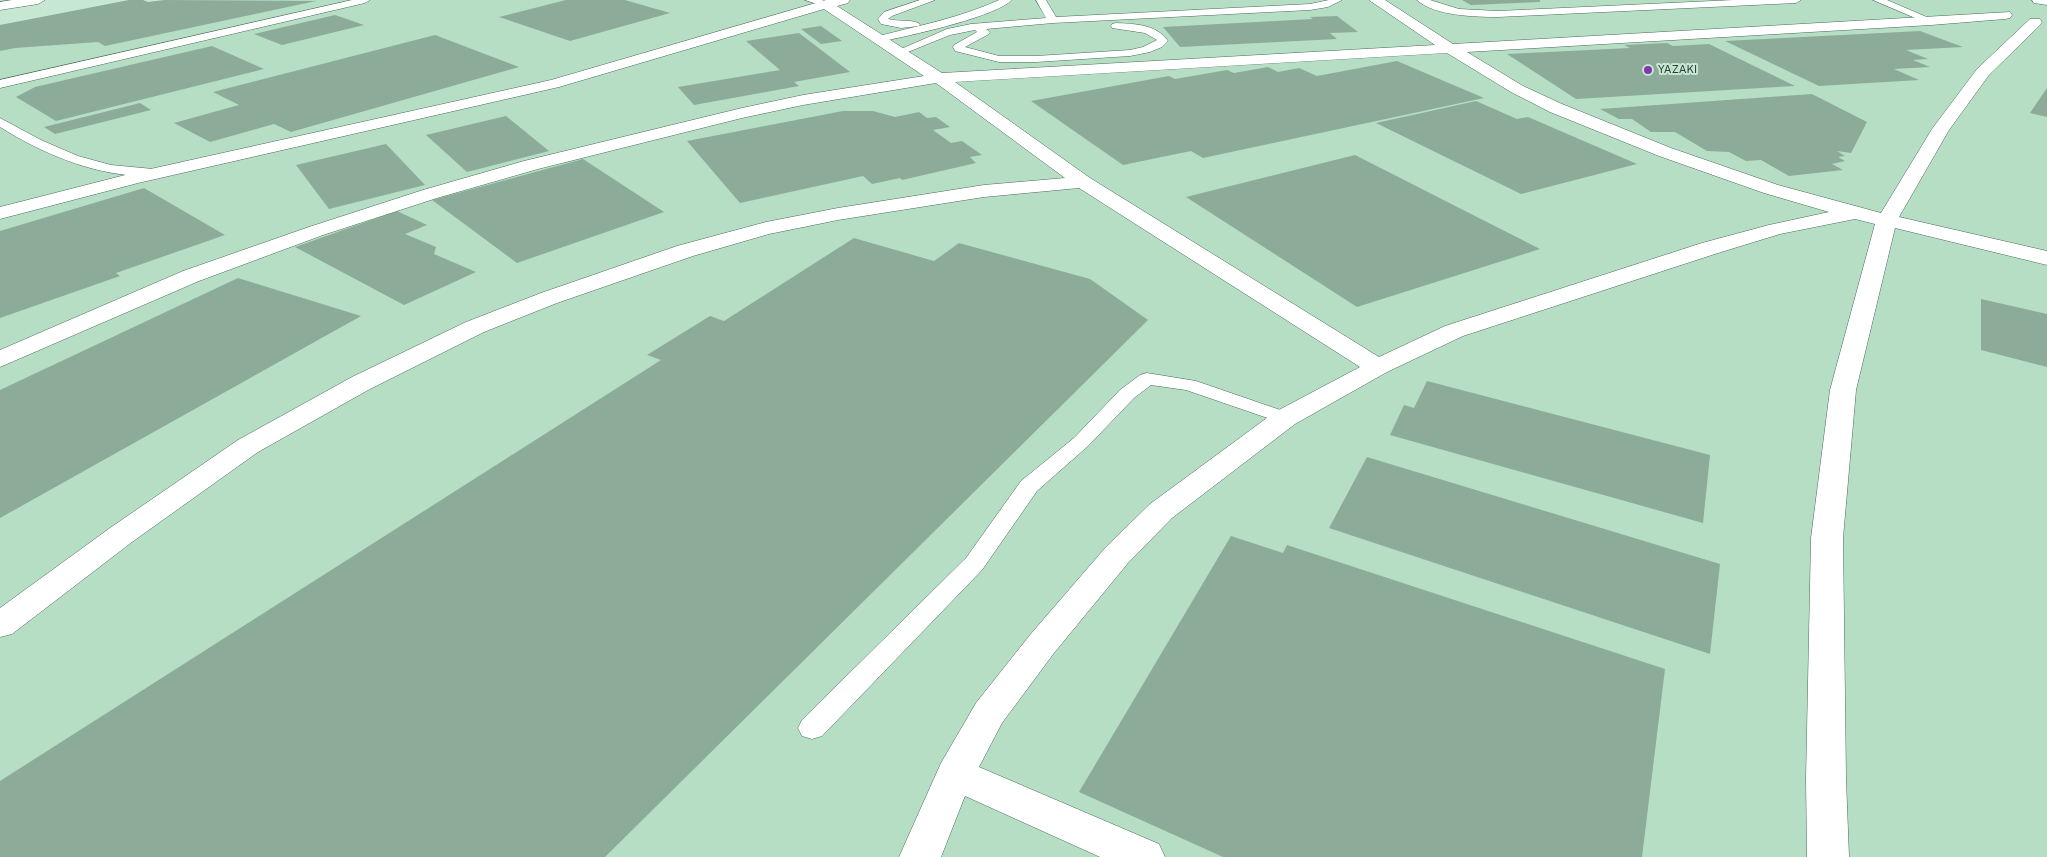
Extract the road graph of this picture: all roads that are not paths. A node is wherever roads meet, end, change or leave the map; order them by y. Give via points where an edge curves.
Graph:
1 (38, 0) edge
2 (366, 0) edge
3 (930, 0) edge
4 (1007, 0) edge
5 (1041, 0) edge
6 (1337, 0) edge
7 (1376, 0) edge
8 (1422, 0) edge
9 (1796, 0) edge
10 (1878, 0) edge
11 (2039, 0) edge
12 (826, 1) edge
13 (1993, 1) edge
14 (2047, 1) edge
15 (0, 6) edge
16 (2005, 15) junction
17 (960, 16) junction
18 (1054, 20) junction
19 (1931, 21) junction
20 (2041, 23) edge
21 (971, 27) junction
22 (986, 32) junction
23 (879, 39) junction
24 (1449, 48) junction
25 (899, 52) junction
26 (939, 78) junction
27 (0, 84) edge
28 (0, 122) edge
29 (153, 173) junction
30 (1083, 182) junction
31 (1854, 212) junction
32 (0, 213) edge
33 (1886, 221) junction
34 (2047, 258) edge
35 (0, 359) edge
36 (1378, 367) junction
37 (1285, 418) junction
38 (0, 625) edge
39 (812, 728) dead end
40 (955, 774) junction
41 (920, 857) edge
42 (1144, 857) edge
43 (1828, 857) edge

1 - 15 street
2 - 27 lane
3 - 17 lane via 883,19 891,24 908,25
4 - 17 lane
5 - 18 lane
6 - 18 lane via 1310,7
7 - 24 street
8 - 9 lane via 1458,12 1498,14
10 - 19 lane
11 - 14 street
12 - 23 street
12 - 29 street via 557,83
13 - 16 street via 1989,5 1993,10
16 - 19 street
16 - 20 street
17 - 23 lane via 918,31
18 - 21 lane
19 - 24 street
20 - 33 street via 1983,72 1941,128
21 - 22 lane
21 - 25 lane via 947,32
22 - 22 lane via 963,43 959,49 999,59 1036,59 1130,53 1146,50 1163,41 1147,31 1112,26
23 - 25 street
24 - 26 street
24 - 31 street via 1517,89 1620,134 1745,180
25 - 26 street
26 - 30 street
26 - 35 street via 742,113 430,194 192,276
28 - 29 lane via 69,159 119,171
29 - 32 street
30 - 36 street
30 - 38 street via 984,191 766,228 685,250 475,327 361,383 248,446
31 - 33 street
31 - 36 street via 1710,248 1454,331
33 - 34 street
33 - 43 street via 1843,390 1828,538
36 - 37 street
37 - 39 lane via 1190,385 1147,379 1029,486 974,564
37 - 40 street via 1161,511 1117,555 989,713
40 - 41 street
40 - 42 street

